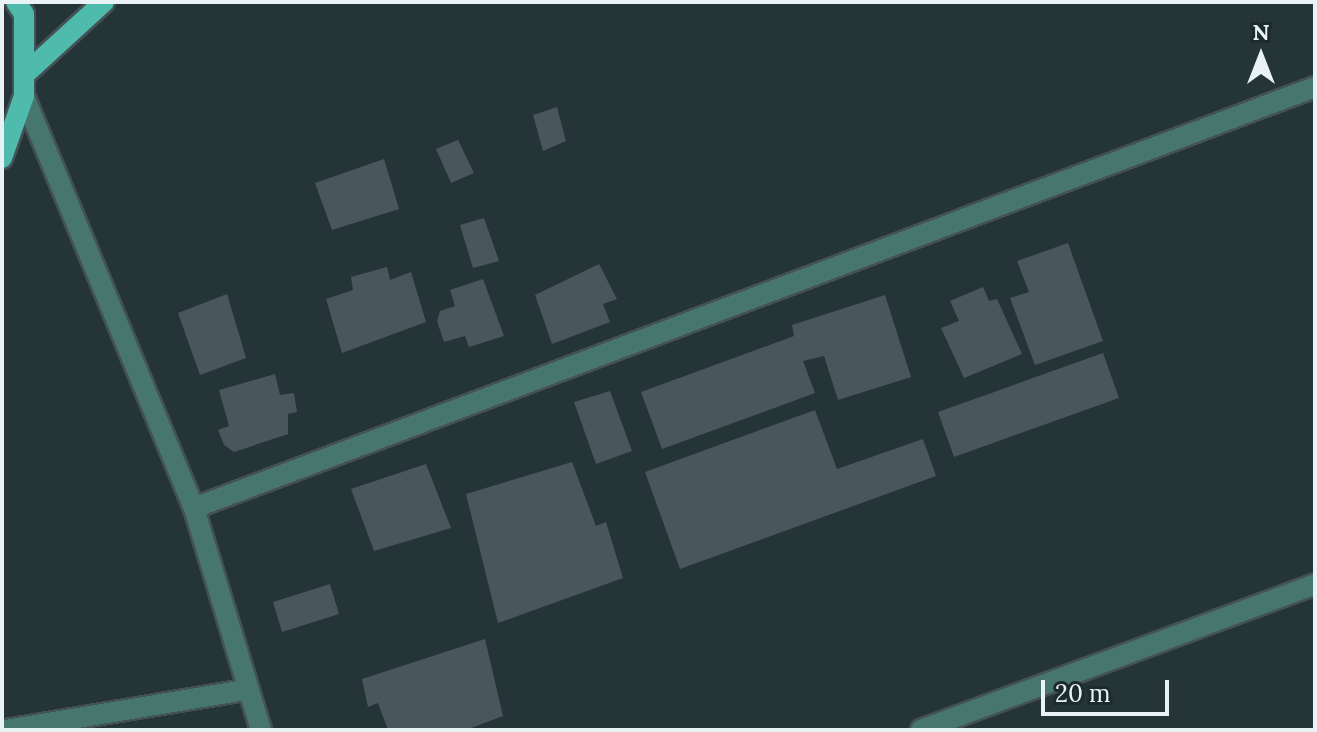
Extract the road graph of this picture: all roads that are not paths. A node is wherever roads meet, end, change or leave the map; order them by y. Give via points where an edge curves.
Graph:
1 (16, 2) edge
2 (104, 2) edge
3 (24, 86) junction
4 (1315, 87) edge
5 (2, 158) edge
6 (194, 508) junction
7 (1315, 584) edge
8 (246, 690) junction
9 (6, 730) edge
10 (261, 730) edge
11 (921, 730) edge

1 - 3 main road via 24,14
2 - 3 main road
3 - 5 main road
3 - 6 street
4 - 6 street
6 - 8 street
7 - 11 street
8 - 9 street
8 - 10 street

